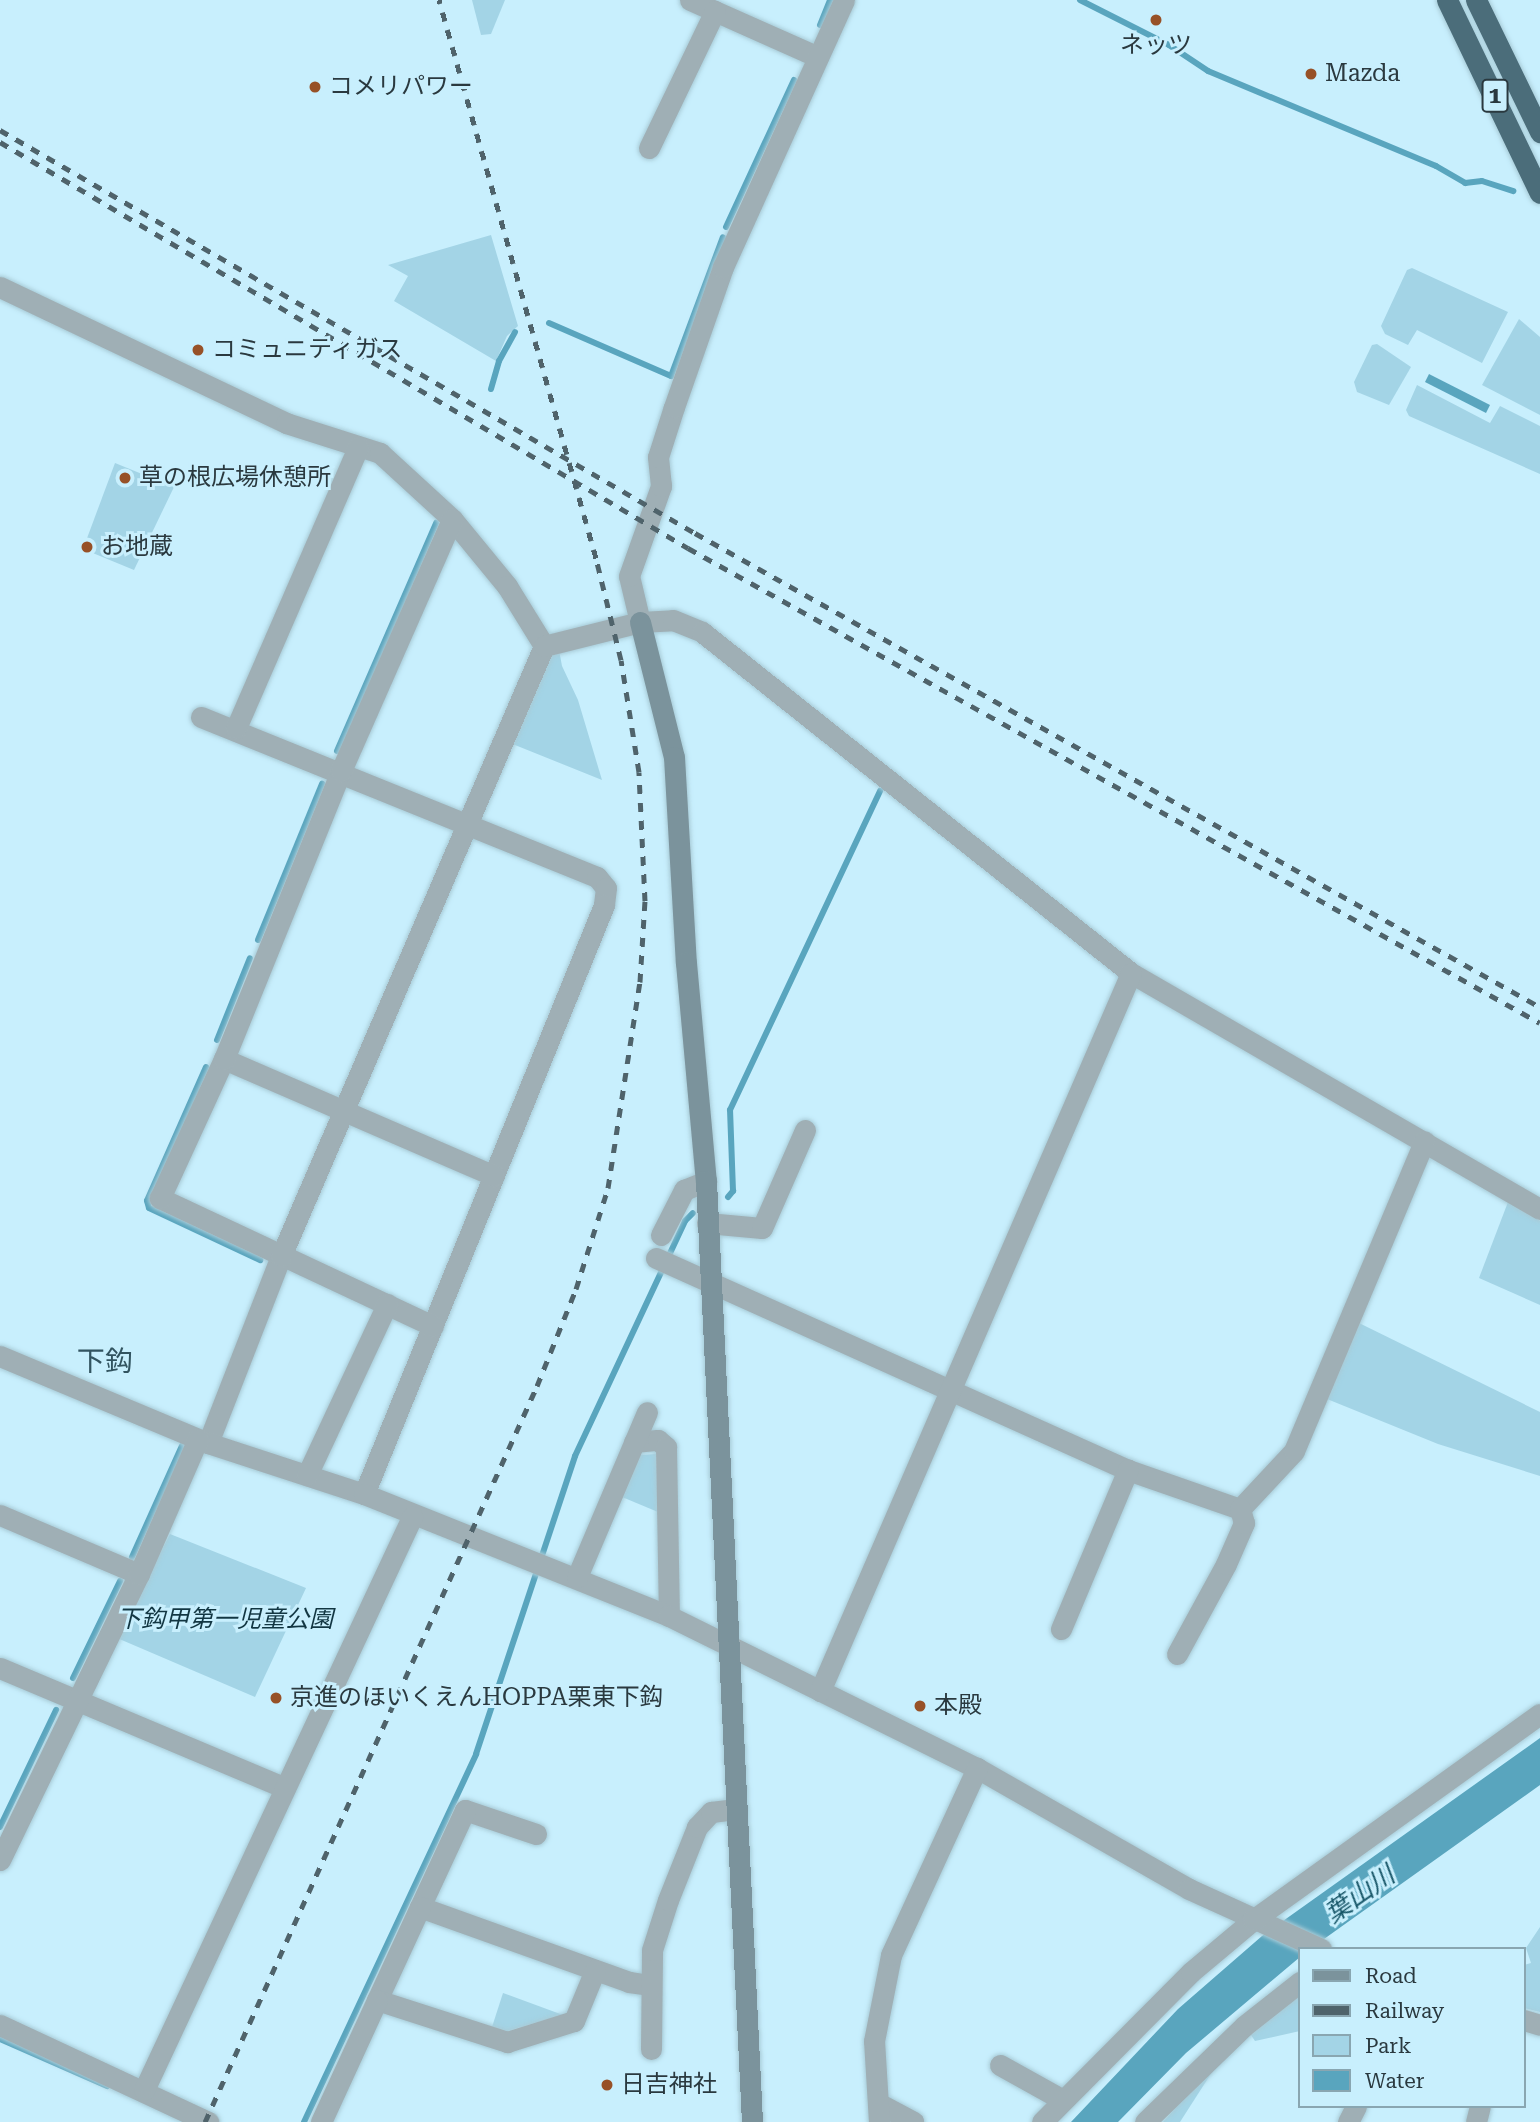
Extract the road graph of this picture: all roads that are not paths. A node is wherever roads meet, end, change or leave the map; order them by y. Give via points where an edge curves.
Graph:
1 (690, 0) edge
2 (844, 0) edge
3 (1447, 0) edge
4 (1476, 0) edge
5 (715, 10) junction
6 (818, 57) junction
7 (1540, 132) edge
8 (649, 148) dead end
9 (1540, 192) edge
10 (0, 287) edge
11 (358, 447) junction
12 (452, 519) junction
13 (640, 622) junction
14 (544, 646) junction
15 (201, 717) dead end
16 (236, 728) junction
17 (341, 771) junction
18 (466, 823) junction
19 (1131, 974) junction
20 (224, 1059) junction
21 (345, 1110) junction
22 (804, 1130) dead end
23 (1424, 1141) junction
24 (495, 1176) junction
25 (706, 1181) junction
26 (1540, 1209) edge
27 (707, 1223) junction
28 (661, 1236) dead end
29 (282, 1256) junction
30 (664, 1262) dead end
31 (710, 1284) junction
32 (387, 1304) junction
33 (433, 1326) junction
34 (0, 1356) edge
35 (951, 1390) junction
36 (647, 1412) dead end
37 (203, 1441) junction
38 (634, 1442) junction
39 (1128, 1470) junction
40 (307, 1475) junction
41 (364, 1494) junction
42 (1240, 1510) junction
43 (0, 1515) edge
44 (412, 1517) junction
45 (139, 1574) junction
46 (577, 1577) junction
47 (669, 1616) junction
48 (1061, 1629) dead end
49 (730, 1647) junction
50 (1177, 1654) dead end
51 (0, 1668) edge
52 (820, 1691) junction
53 (76, 1700) junction
54 (1540, 1714) edge
55 (977, 1768) junction
56 (285, 1788) junction
57 (736, 1809) junction
58 (536, 1834) dead end
59 (0, 1860) edge
60 (420, 1908) junction
61 (1257, 1921) junction
62 (1316, 1947) edge
63 (595, 1970) junction
64 (650, 1984) junction
65 (1298, 1984) edge
66 (377, 2000) junction
67 (0, 2025) edge
68 (651, 2049) dead end
69 (1000, 2065) dead end
70 (144, 2090) junction
71 (1061, 2099) junction
72 (878, 2112) edge
73 (208, 2122) edge
74 (321, 2122) edge
75 (752, 2122) edge
76 (913, 2122) edge
77 (1042, 2122) edge
78 (1145, 2122) edge

1 - 5 street
2 - 6 street
3 - 9 highway, 1
4 - 7 highway, 1
5 - 6 street
5 - 8 street
6 - 13 street via 723,267 658,457 661,486 629,576
10 - 11 street via 279,420
11 - 12 street via 380,453
11 - 16 street
12 - 14 street via 507,586
12 - 17 street
13 - 14 street
13 - 19 street via 673,620 702,632
13 - 25 street via 674,757 686,963
14 - 18 street
15 - 16 street
16 - 17 street
17 - 18 street
17 - 20 street
18 - 21 street
18 - 24 street via 597,877 606,888 604,905
19 - 23 street
19 - 35 street
20 - 21 street
20 - 29 street via 160,1198
21 - 24 street
21 - 29 street
22 - 27 street via 762,1228
23 - 26 street
23 - 42 street via 1294,1451
24 - 33 street
25 - 27 street
25 - 28 street via 684,1189
27 - 31 street
29 - 32 street
29 - 37 street
30 - 31 street
31 - 35 street
31 - 49 street
32 - 33 street
32 - 40 street
33 - 41 street
34 - 37 street
35 - 39 street
35 - 52 street
36 - 38 street
37 - 40 street
37 - 45 street
38 - 46 street
38 - 47 street via 658,1440 666,1447
39 - 42 street
39 - 48 street
40 - 41 street
41 - 44 street
42 - 50 street via 1244,1524
43 - 45 street
44 - 46 street
44 - 56 street
45 - 53 street
46 - 47 street
47 - 49 street
49 - 52 street
49 - 57 street
51 - 53 street
52 - 55 street
53 - 56 street
53 - 59 street
54 - 61 street
55 - 61 street via 1105,1844
55 - 72 street via 891,1955 874,2041
56 - 70 street
57 - 64 street via 711,1812 697,1826 652,1950
57 - 75 street
58 - 60 street via 465,1810
60 - 63 street
60 - 66 street
61 - 62 street
61 - 71 street via 1191,1972
63 - 64 street
63 - 66 street via 574,2021 507,2042
64 - 68 street
65 - 78 street via 1244,2026
66 - 74 street
67 - 70 street
69 - 71 street
70 - 73 street
71 - 77 street
72 - 76 street

